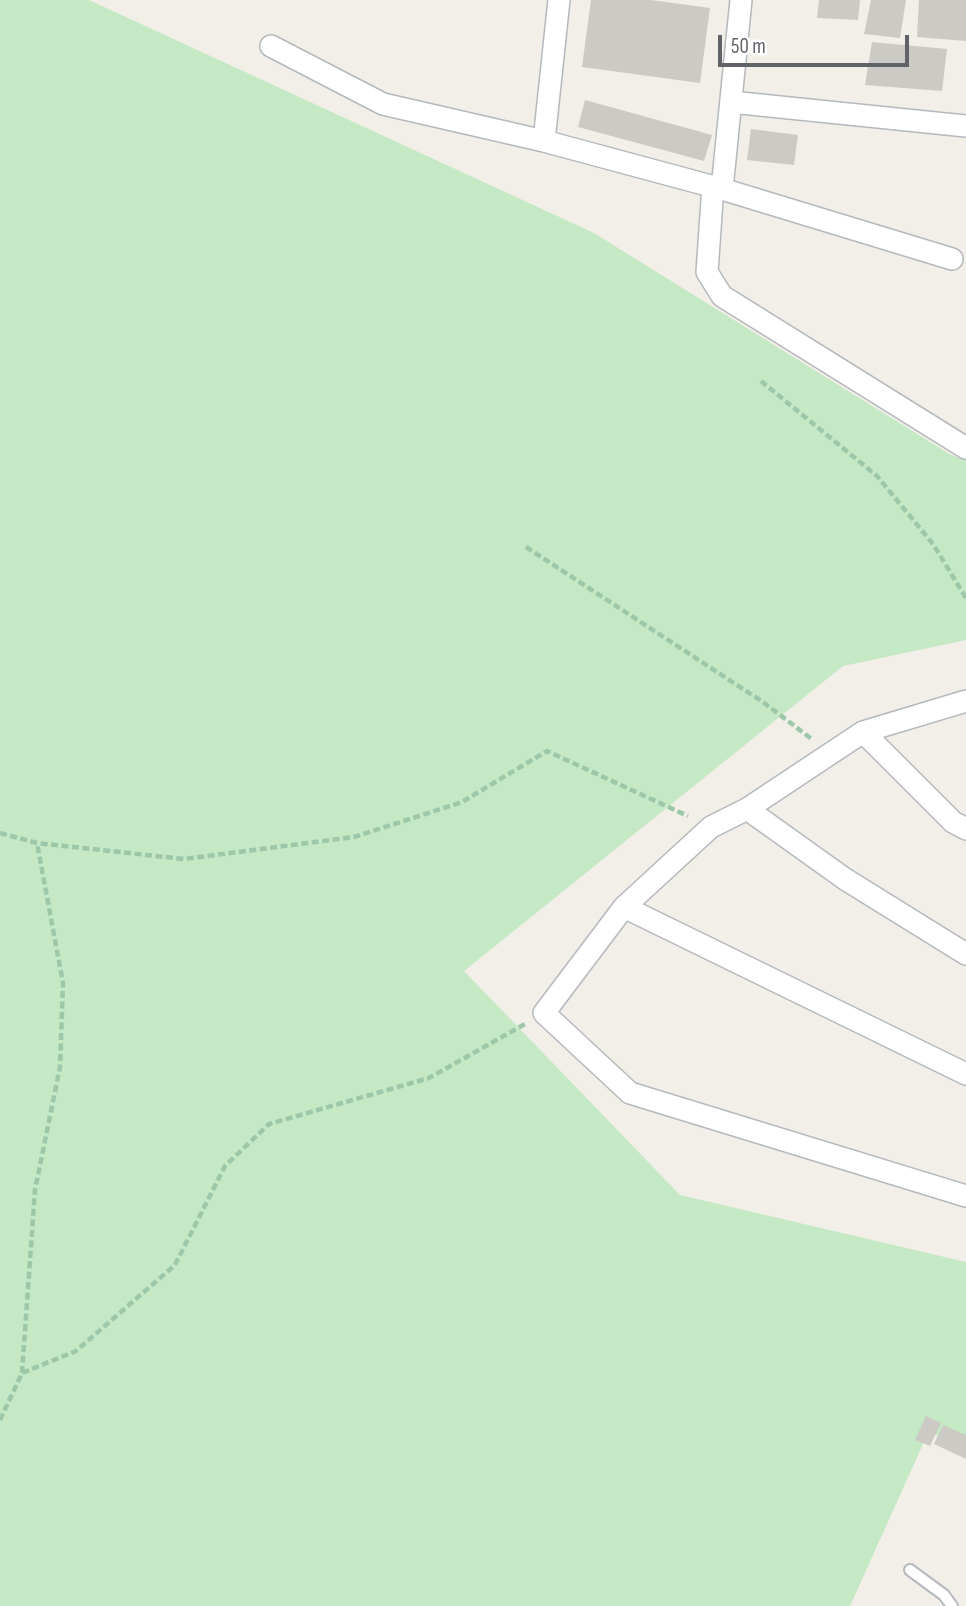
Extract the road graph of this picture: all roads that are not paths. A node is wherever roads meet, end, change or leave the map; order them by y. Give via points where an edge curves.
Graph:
1 (559, 0) edge
2 (741, 0) edge
3 (271, 46) dead end
4 (731, 102) junction
5 (966, 126) edge
6 (544, 141) junction
7 (717, 188) junction
8 (951, 260) dead end
9 (966, 448) edge
10 (966, 701) edge
11 (863, 732) junction
12 (747, 809) junction
13 (966, 829) edge
14 (624, 906) junction
15 (966, 954) edge
16 (966, 1074) edge
17 (966, 1196) edge
18 (910, 1570) dead end
19 (952, 1606) edge

1 - 6 street
2 - 4 street
3 - 6 street via 383,104
4 - 5 street
4 - 7 street
6 - 7 street
7 - 8 street
7 - 9 street via 707,272 722,296
10 - 11 street
11 - 12 street
11 - 13 street via 953,822
12 - 14 street via 711,827
12 - 15 street via 845,880
14 - 16 street
14 - 17 street via 544,1013 631,1093
18 - 19 lane

